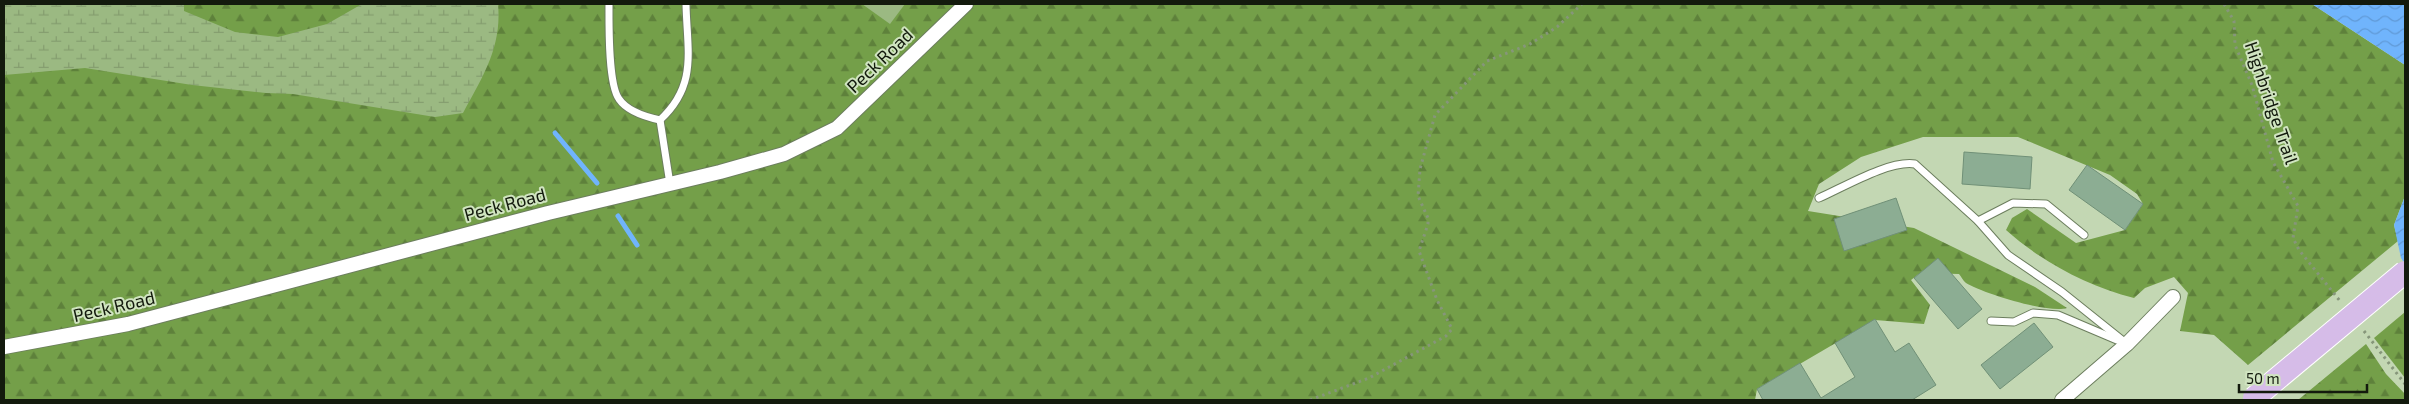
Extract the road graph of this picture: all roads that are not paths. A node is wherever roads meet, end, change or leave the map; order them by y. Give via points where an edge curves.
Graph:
1 (609, 4) edge
2 (686, 4) edge
3 (966, 4) edge
4 (660, 120) junction
5 (670, 184) junction
6 (1819, 198) dead end
7 (1978, 221) junction
8 (2084, 235) dead end
9 (2405, 272) edge
10 (2173, 297) dead end
11 (1992, 321) dead end
12 (2127, 344) junction
13 (4, 347) edge
14 (2254, 398) dead end
15 (2062, 400) edge

1 - 4 lane via 613,84 619,100 646,117
2 - 4 lane via 687,79 675,104
3 - 5 street, Peck Road via 837,128 784,154
4 - 5 lane
5 - 13 street, Peck Road via 548,212 128,324
6 - 7 lane via 1892,166 1915,164
7 - 8 lane via 2013,203 2046,204
7 - 12 lane via 2008,255 2062,292
9 - 14 main road, bridge
10 - 12 street
11 - 12 lane via 2014,322 2034,313 2058,314
12 - 15 street

